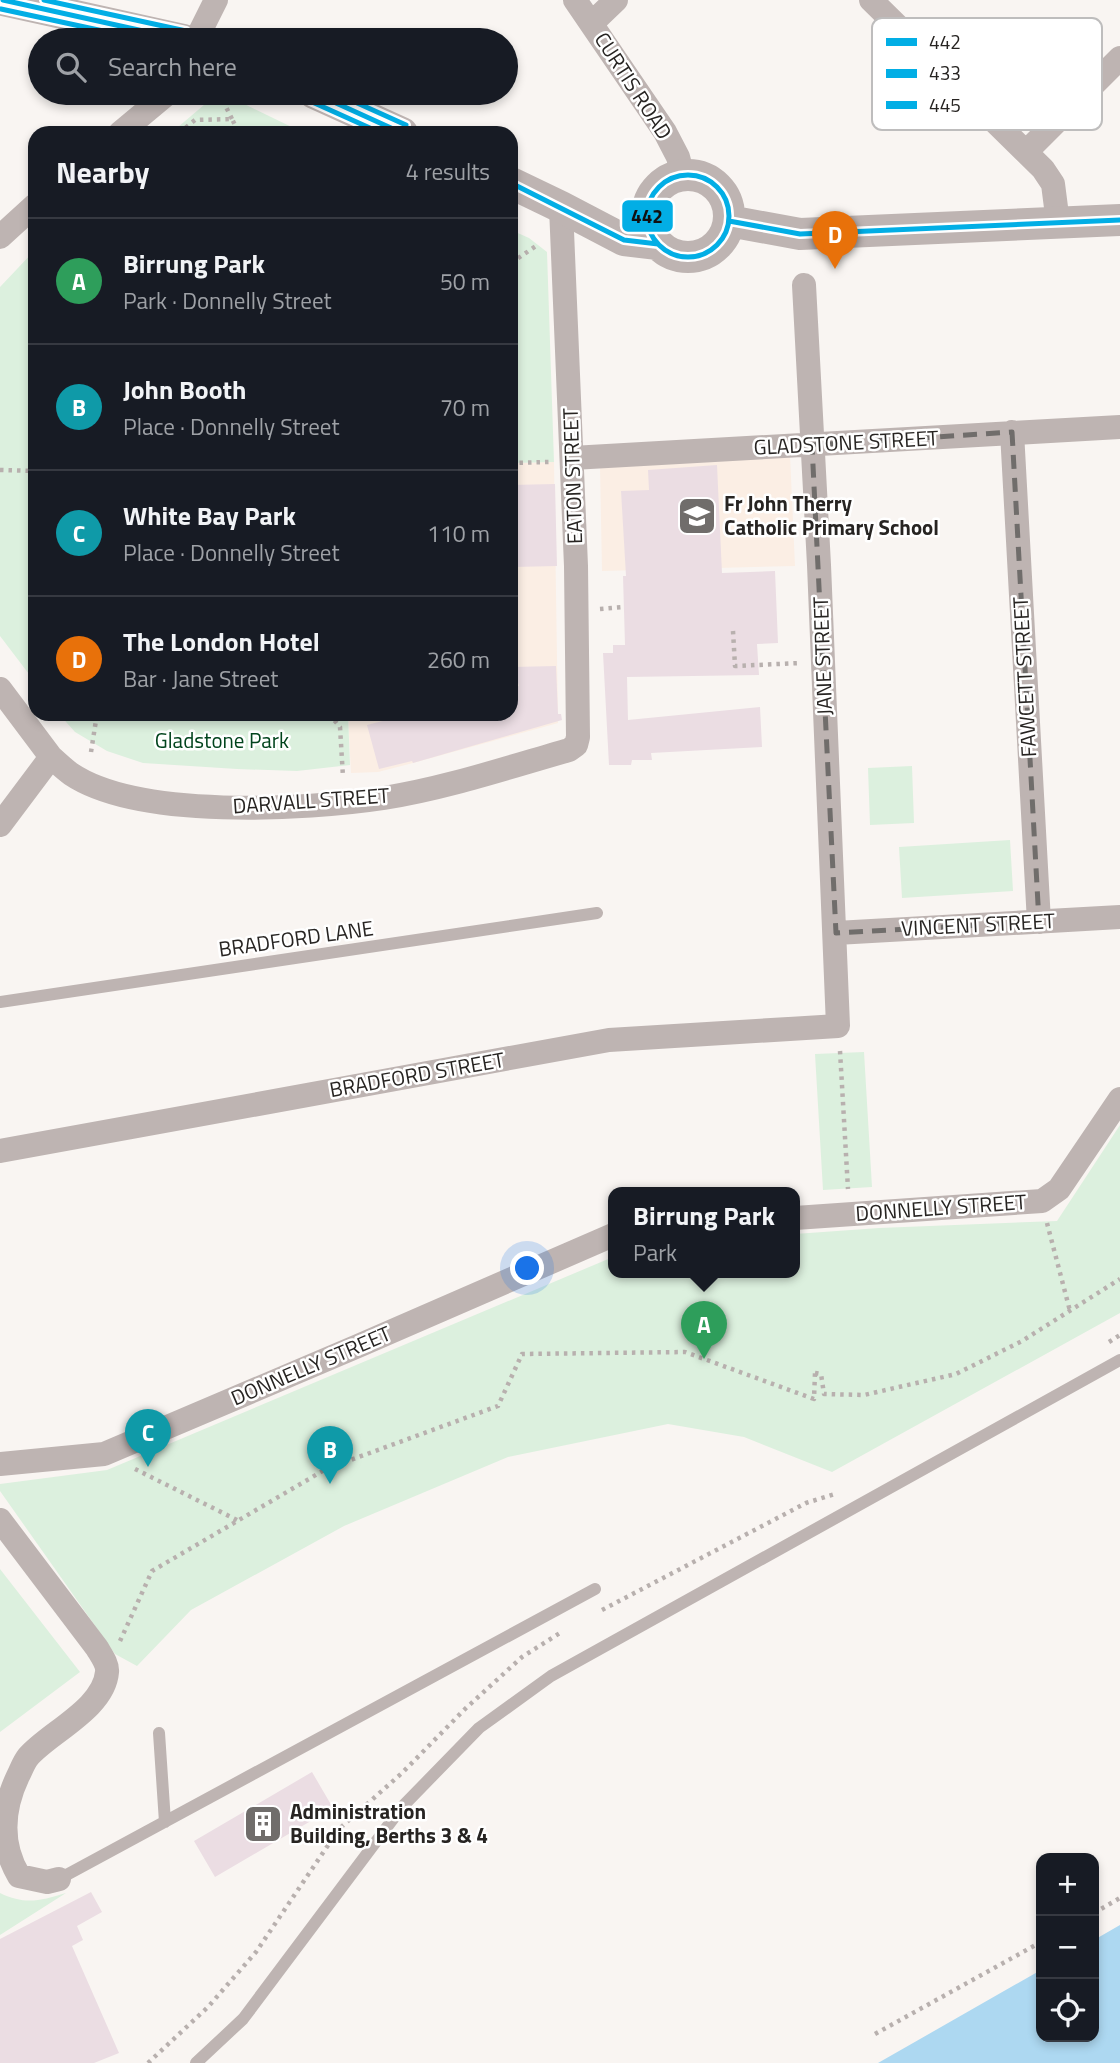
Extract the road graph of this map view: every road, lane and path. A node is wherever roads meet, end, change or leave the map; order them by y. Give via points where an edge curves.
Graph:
1 (3, 0) edge
2 (216, 0) edge
3 (575, 0) edge
4 (615, 0) edge
5 (870, 0) edge
6 (889, 18) edge
7 (592, 23) junction
8 (130, 28) edge
9 (202, 28) edge
10 (1120, 58) edge
11 (1102, 76) edge
12 (154, 105) edge
13 (225, 105) edge
14 (340, 105) edge
15 (232, 119) junction
16 (128, 126) edge
17 (188, 126) edge
18 (236, 126) edge
19 (387, 126) edge
20 (1005, 130) edge
21 (1048, 130) edge
22 (1027, 151) junction
23 (683, 176) junction
24 (518, 186) edge
25 (561, 207) junction
26 (648, 207) junction
27 (1120, 220) edge
28 (729, 221) junction
29 (1058, 223) junction
30 (544, 242) dead end
31 (658, 244) junction
32 (518, 259) edge
33 (804, 285) dead end
34 (1120, 427) edge
35 (1012, 432) junction
36 (813, 445) junction
37 (563, 460) junction
38 (518, 463) edge
39 (0, 470) edge
40 (28, 471) edge
41 (624, 607) dead end
42 (599, 609) dead end
43 (733, 631) dead end
44 (778, 664) dead end
45 (0, 689) edge
46 (96, 721) edge
47 (335, 721) edge
48 (576, 745) joint
49 (91, 752) dead end
50 (51, 757) junction
51 (342, 776) dead end
52 (0, 825) edge
53 (597, 913) dead end
54 (1120, 917) edge
55 (1039, 922) junction
56 (836, 933) junction
57 (0, 1002) edge
58 (838, 1026) junction
59 (1120, 1100) edge
60 (0, 1151) edge
61 (1041, 1201) junction
62 (849, 1213) junction
63 (800, 1218) edge
64 (608, 1237) edge
65 (1120, 1279) edge
66 (1070, 1311) junction
67 (1120, 1360) edge
68 (104, 1454) junction
69 (0, 1464) edge
70 (0, 1520) edge
71 (238, 1520) junction
72 (594, 1589) dead end
73 (106, 1667) junction
74 (159, 1734) dead end
75 (165, 1822) junction
76 (59, 1879) joint
77 (1120, 1898) edge
78 (1099, 1910) edge
79 (1036, 1945) edge
80 (875, 2034) dead end
81 (196, 2063) edge

1 - 8 street
2 - 9 street
3 - 7 street, CURTIS ROAD
4 - 7 street
5 - 6 street
7 - 23 street, CURTIS ROAD via 665,132
10 - 11 street
12 - 16 street
13 - 15 path
14 - 19 street
15 - 17 path via 195,120
15 - 18 path
20 - 22 street
21 - 22 street
22 - 29 street via 1053,184
23 - 26 street via 663,184
23 - 28 street via 702,177 714,184 723,195
24 - 25 street
25 - 26 street via 609,212
25 - 31 street via 624,240
25 - 37 street, EATON STREET
26 - 31 street via 647,220
27 - 29 street
28 - 29 street via 800,234
28 - 31 street via 725,234 707,252 681,256
30 - 32 path
33 - 36 street, JANE STREET
34 - 35 street, GLADSTONE STREET
35 - 36 street, GLADSTONE STREET
35 - 55 street, FAWCETT STREET
36 - 37 street, GLADSTONE STREET
36 - 56 street, JANE STREET
37 - 38 path
37 - 48 street, EATON STREET via 577,610
39 - 40 path
41 - 42 path
43 - 44 path via 735,666
45 - 50 street, DARVALL STREET
46 - 49 path
47 - 51 path via 340,726
48 - 50 street, DARVALL STREET via 385,798 261,807 191,806 126,795 80,778
50 - 52 street
53 - 57 lane, BRADFORD LANE
54 - 55 street, VINCENT STREET
55 - 56 street, VINCENT STREET
56 - 58 street, JANE STREET
58 - 60 street, BRADFORD STREET via 608,1040
58 - 62 path
59 - 61 street, DONNELLY STREET via 1059,1189
61 - 62 street, DONNELLY STREET
61 - 66 path
62 - 63 street, DONNELLY STREET
64 - 68 street, DONNELLY STREET
65 - 66 path
66 - 71 path via 956,1374 864,1395 824,1394 821,1374 815,1373 814,1399 685,1352 523,1353 498,1406 326,1469
67 - 81 lane via 551,1676 478,1728 402,1807 243,2019
68 - 69 street, DONNELLY STREET
68 - 71 path
70 - 73 street via 97,1648
71 - 73 path via 152,1570
72 - 75 lane
73 - 76 street via 94,1699 28,1757 9,1796 4,1822 9,1862 19,1876 47,1882
74 - 75 lane
75 - 76 lane
77 - 78 path
79 - 80 path

